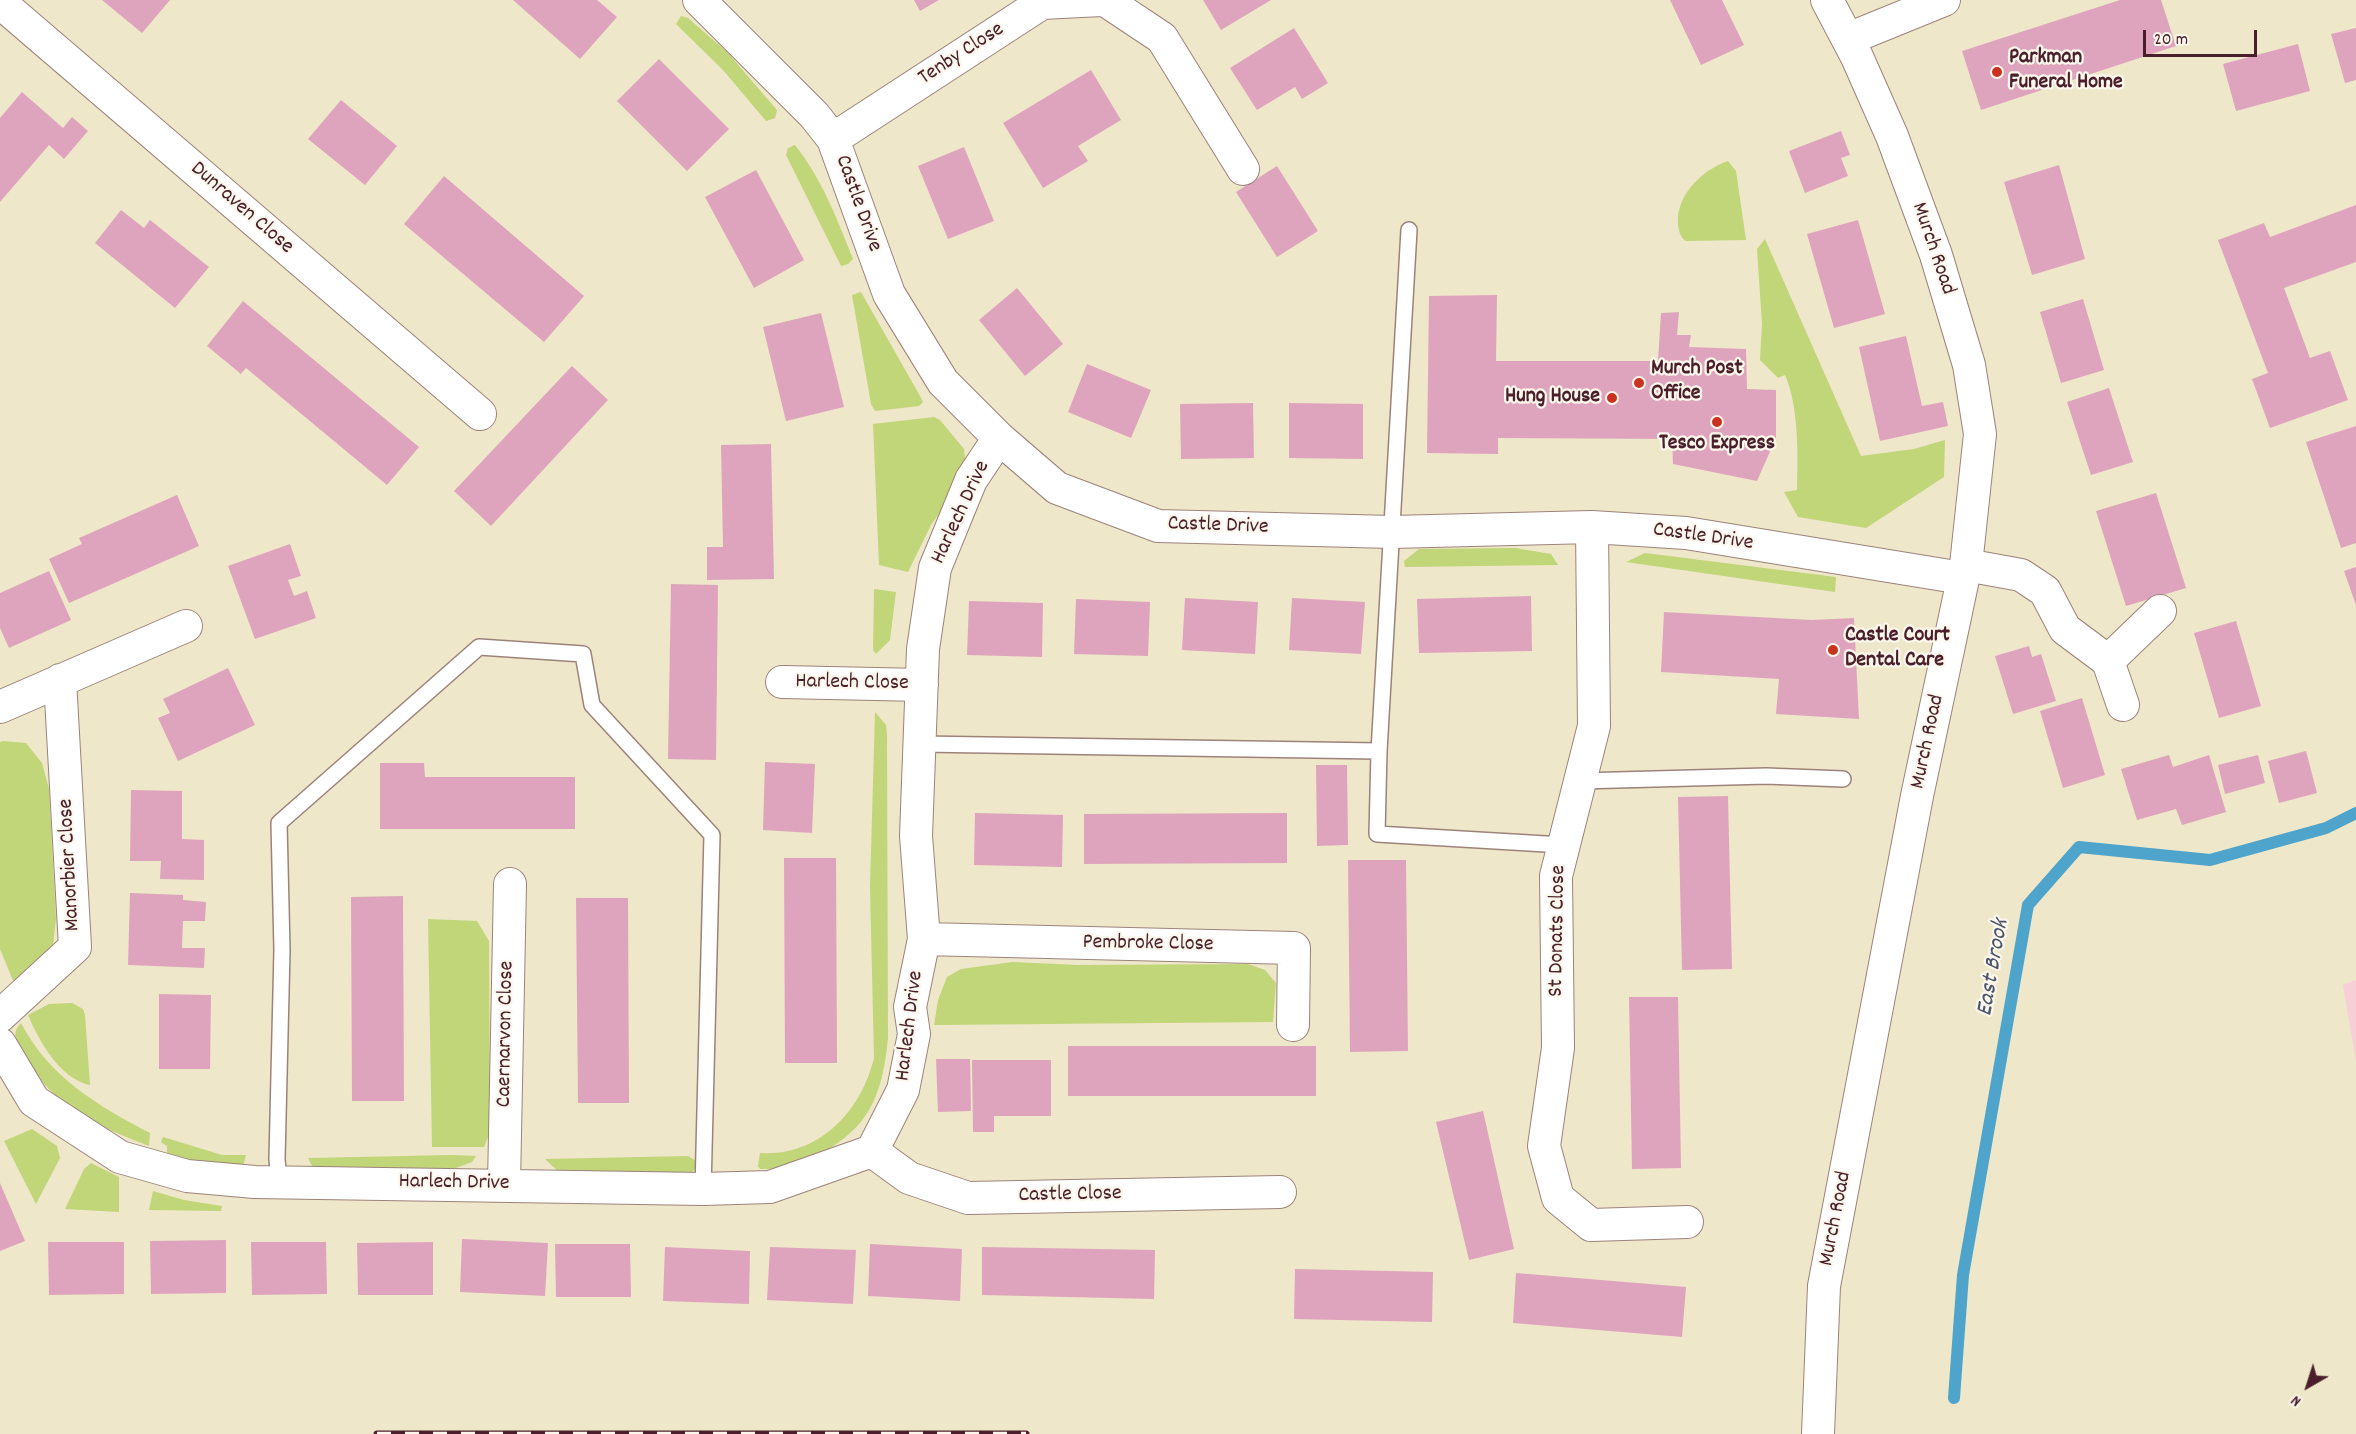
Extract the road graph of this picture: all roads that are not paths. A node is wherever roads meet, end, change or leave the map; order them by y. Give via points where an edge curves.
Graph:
1 (699, 0) edge
2 (1103, 0) edge
3 (1827, 0) edge
4 (1944, 0) edge
5 (2, 3) edge
6 (1848, 39) junction
7 (833, 138) junction
8 (1243, 169) dead end
9 (1409, 230) dead end
10 (480, 414) dead end
11 (999, 438) junction
12 (1592, 527) junction
13 (1392, 532) junction
14 (1964, 572) junction
15 (2160, 611) dead end
16 (186, 626) dead end
17 (2108, 661) junction
18 (60, 681) junction
19 (782, 682) dead end
20 (921, 685) junction
21 (2123, 705) dead end
22 (0, 707) edge
23 (920, 744) junction
24 (1379, 751) junction
25 (1843, 779) dead end
26 (1580, 781) junction
27 (1563, 845) junction
28 (510, 884) dead end
29 (924, 939) junction
30 (0, 1016) edge
31 (1293, 1025) dead end
32 (0, 1044) edge
33 (873, 1151) junction
34 (279, 1182) junction
35 (504, 1184) junction
36 (703, 1189) junction
37 (1280, 1192) dead end
38 (1687, 1222) dead end
39 (1818, 1434) edge

1 - 7 street, Castle Drive
2 - 7 street, Tenby Close via 1042,3
2 - 8 street, Tenby Close via 1162,38
3 - 6 street, Murch Road
4 - 6 street
5 - 10 street, Dunraven Close
6 - 14 street, Murch Road via 1892,136 1936,255 1969,365 1980,434
7 - 11 street, Castle Drive via 889,294 943,382
9 - 13 lane
11 - 13 street, Castle Drive via 1057,488 1158,526
11 - 20 street, Harlech Drive via 971,480 935,568
12 - 13 street, Castle Drive
12 - 14 street, Castle Drive via 1686,533
12 - 26 street, St Donats Close via 1594,726
13 - 24 lane
14 - 17 street, Castle Drive via 2021,574 2045,591 2066,629
14 - 39 street, Murch Road via 1917,796 1824,1286
15 - 17 street
16 - 18 street
17 - 21 street
18 - 22 street
18 - 30 street, Manorbier Close via 75,947
19 - 20 street, Harlech Close
20 - 23 street, Harlech Drive
23 - 24 lane
23 - 29 street, Harlech Drive via 916,836
24 - 27 lane via 1377,834
25 - 26 lane via 1766,776
26 - 27 street, St Donats Close
27 - 38 street, St Donats Close via 1556,876 1558,1048 1544,1146 1558,1198 1591,1224
28 - 35 street, Caernarvon Close
29 - 31 street, Pembroke Close via 1294,948
29 - 33 street, Harlech Drive via 910,1007 914,1034 903,1090
32 - 34 street, Harlech Drive via 34,1101 120,1157 187,1176
33 - 36 street, Harlech Drive via 770,1187
33 - 37 street, Castle Close via 909,1178 968,1198
34 - 35 street, Harlech Drive
34 - 36 lane via 279,823 479,647 583,654 592,705 712,835
35 - 36 street, Harlech Drive

